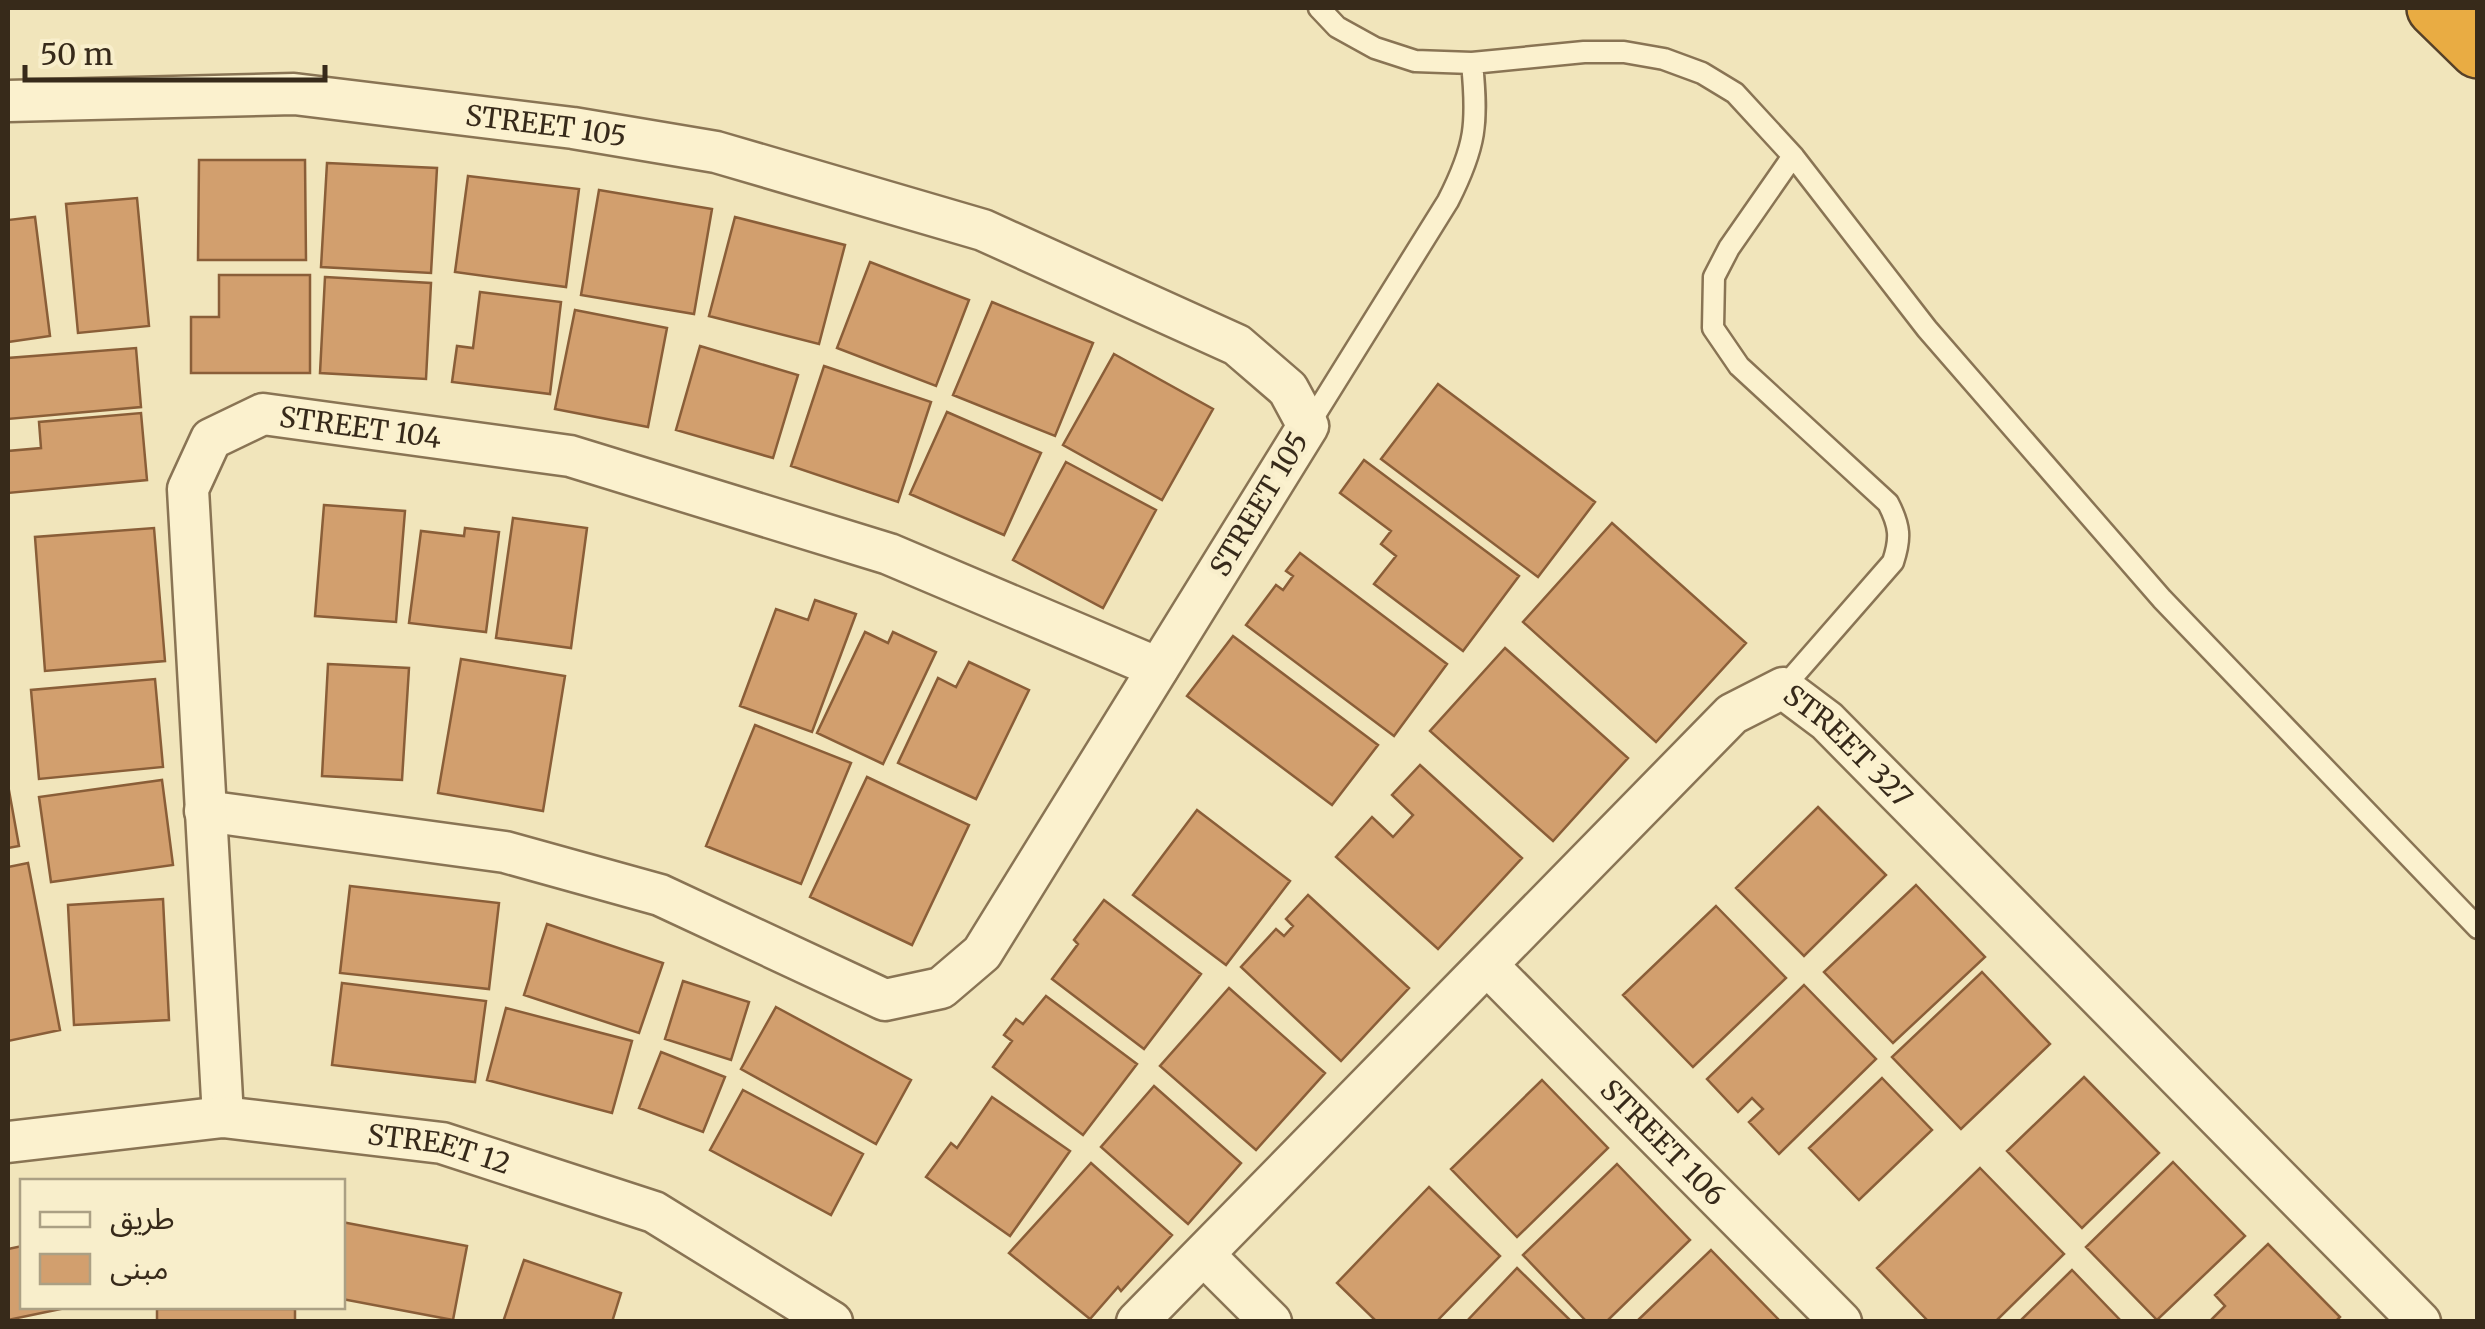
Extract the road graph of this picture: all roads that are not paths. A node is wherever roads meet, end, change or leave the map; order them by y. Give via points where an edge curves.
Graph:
1 (1319, 8) edge
2 (2435, 8) edge
3 (2478, 50) edge
4 (1472, 62) junction
5 (8, 101) edge
6 (1793, 156) junction
7 (1308, 426) junction
8 (1158, 668) junction
9 (1784, 688) junction
10 (204, 811) junction
11 (2478, 928) edge
12 (1487, 965) junction
13 (223, 1116) junction
14 (8, 1142) edge
15 (1204, 1256) junction
16 (830, 1321) edge
17 (1137, 1322) edge
18 (1270, 1322) edge
19 (1840, 1322) edge
20 (2420, 1322) edge

1 - 4 lane via 1374,48 1415,62
2 - 3 highway
4 - 6 lane via 1584,52 1664,59 1702,72 1735,94
4 - 7 lane via 1475,138 1464,170
5 - 7 street, STREET 105 via 294,94 716,152 983,230 1237,345 1288,389
6 - 9 lane via 1714,277 1713,328 1738,366 1888,503 1901,539 1893,562
6 - 11 lane via 1927,329 2162,600
7 - 8 street, STREET 105
8 - 10 street, STREET 105 via 982,953 940,988 884,1000 660,896 556,866 505,852
8 - 10 street, STREET 104 via 889,554 570,456 264,414 211,439 188,489
9 - 12 street, STREET 327 via 1732,714
9 - 20 street, STREET 327 via 1826,721
10 - 13 street, STREET 104
12 - 15 street, STREET 327
12 - 19 street, STREET 106
13 - 14 street, STREET 12
13 - 16 street, STREET 12 via 442,1143 654,1212
15 - 17 street, STREET 327
15 - 18 street

